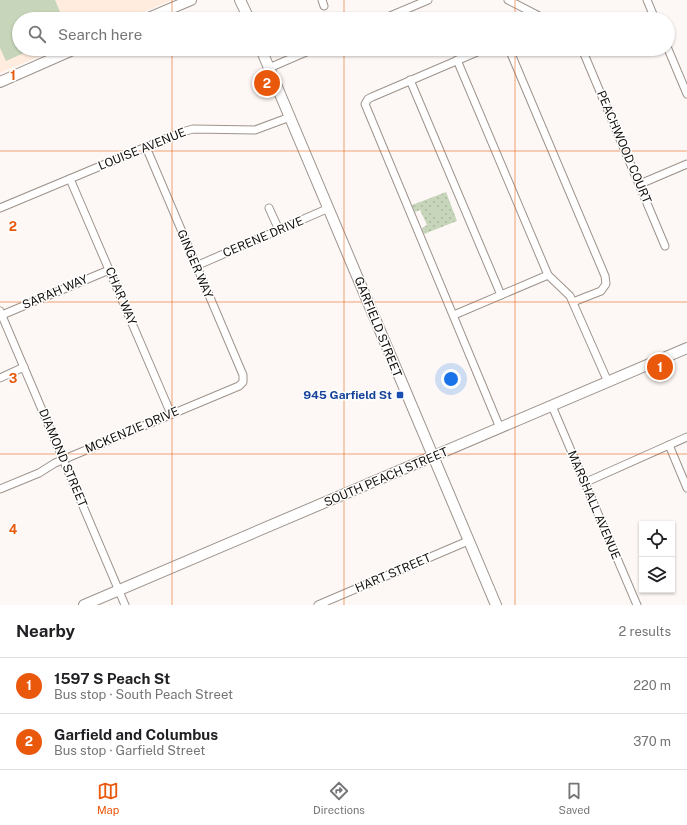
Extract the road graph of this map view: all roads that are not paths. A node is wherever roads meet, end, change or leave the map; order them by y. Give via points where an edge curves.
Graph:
1 (191, 0) edge
2 (240, 0) edge
3 (407, 0) edge
4 (428, 0) edge
5 (508, 0) edge
6 (647, 0) edge
7 (410, 7) junction
8 (163, 12) edge
9 (245, 12) edge
10 (399, 12) edge
11 (527, 12) edge
12 (652, 12) edge
13 (59, 56) edge
14 (264, 56) edge
15 (297, 56) edge
16 (467, 56) edge
17 (512, 56) edge
18 (585, 56) edge
19 (671, 56) edge
20 (457, 60) junction
21 (269, 68) junction
22 (410, 80) junction
23 (0, 82) edge
24 (687, 94) edge
25 (290, 117) junction
26 (146, 147) junction
27 (687, 164) edge
28 (70, 179) junction
29 (640, 184) junction
30 (0, 208) edge
31 (269, 208) dead end
32 (329, 208) junction
33 (279, 230) junction
34 (665, 246) dead end
35 (196, 266) junction
36 (109, 270) junction
37 (548, 275) junction
38 (501, 295) junction
39 (573, 302) junction
40 (1, 313) edge
41 (454, 315) junction
42 (687, 348) edge
43 (24, 367) junction
44 (0, 378) edge
45 (243, 382) joint
46 (608, 382) junction
47 (552, 406) junction
48 (171, 414) junction
49 (500, 428) junction
50 (687, 437) edge
51 (669, 445) junction
52 (432, 458) junction
53 (63, 460) junction
54 (584, 483) junction
55 (687, 488) edge
56 (0, 489) edge
57 (468, 541) junction
58 (118, 590) junction
59 (84, 605) edge
60 (125, 605) edge
61 (318, 605) edge
62 (496, 605) edge
63 (637, 605) edge

1 - 8 main road
2 - 9 main road
3 - 7 street
4 - 7 street
5 - 11 street
6 - 12 street
7 - 10 street
13 - 23 main road
14 - 21 main road, GARFIELD STREET
15 - 21 street
16 - 20 street
17 - 39 street via 605,276 606,284 601,290
18 - 29 street, PEACHWOOD COURT
19 - 24 street
20 - 22 street
20 - 37 street
21 - 25 main road, GARFIELD STREET
22 - 38 street
22 - 41 street via 372,96 365,104
25 - 26 street, LOUISE AVENUE via 255,130 188,130
25 - 32 main road, GARFIELD STREET
26 - 28 street, LOUISE AVENUE
26 - 35 street, GINGER WAY
27 - 29 street
28 - 30 street, LOUISE AVENUE
28 - 36 street, CHAR WAY
29 - 34 street, PEACHWOOD COURT
31 - 33 street
32 - 33 street, CERENE DRIVE
32 - 52 main road, GARFIELD STREET
33 - 35 street, CERENE DRIVE
35 - 45 street, GINGER WAY via 243,375
36 - 40 street, SARAH WAY
36 - 48 street, CHAR WAY
37 - 38 street
37 - 39 street
38 - 41 street
39 - 46 street
40 - 43 street, DIAMOND STREET
41 - 49 street
42 - 46 main road, SOUTH PEACH STREET
43 - 44 street
43 - 53 street, DIAMOND STREET
45 - 48 street, MCKENZIE DRIVE via 239,386
46 - 47 main road, SOUTH PEACH STREET
47 - 49 main road, SOUTH PEACH STREET
47 - 54 street, MARSHALL AVENUE
48 - 53 street, MCKENZIE DRIVE
49 - 52 main road, SOUTH PEACH STREET
50 - 51 street
51 - 54 street
51 - 55 street
52 - 57 main road, GARFIELD STREET
52 - 58 main road, SOUTH PEACH STREET
53 - 56 street, MCKENZIE DRIVE
53 - 58 street, DIAMOND STREET
54 - 63 street, MARSHALL AVENUE
57 - 61 street, HART STREET
57 - 62 main road, GARFIELD STREET
58 - 59 main road, SOUTH PEACH STREET
58 - 60 street, DIAMOND STREET

